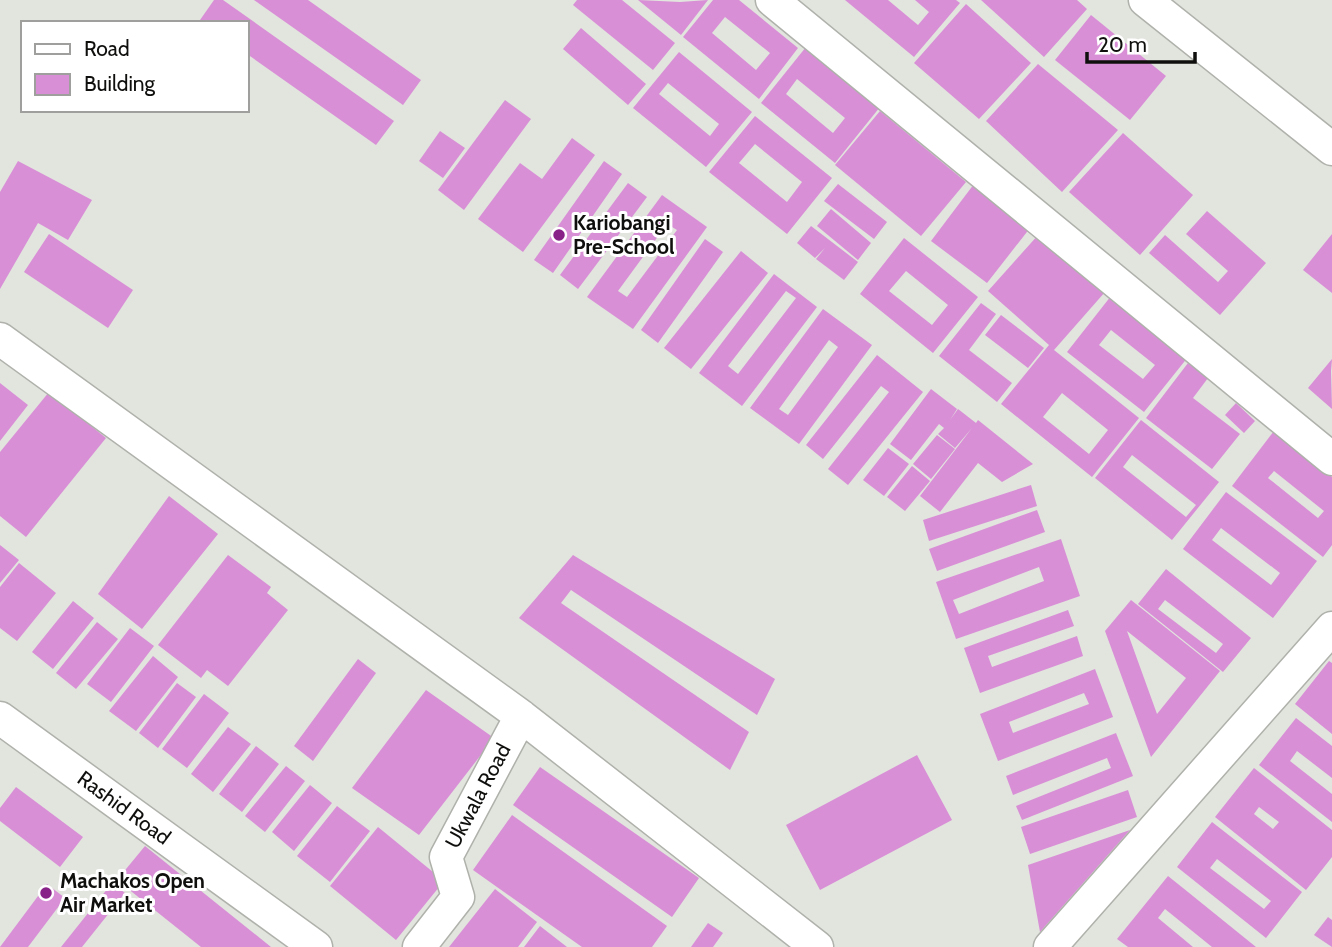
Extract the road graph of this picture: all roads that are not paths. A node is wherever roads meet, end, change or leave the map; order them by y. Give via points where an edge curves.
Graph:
1 (772, 0) edge
2 (1145, 0) edge
3 (1332, 149) edge
4 (0, 339) edge
5 (1332, 459) edge
6 (1332, 628) edge
7 (521, 716) junction
8 (0, 718) edge
9 (316, 947) edge
10 (419, 947) edge
11 (817, 947) edge
12 (1050, 947) edge

1 - 5 street
2 - 3 street
4 - 7 street
6 - 12 street
7 - 10 street, Ukwala Road via 446,857 457,897
7 - 11 street
8 - 9 street, Rashid Road

